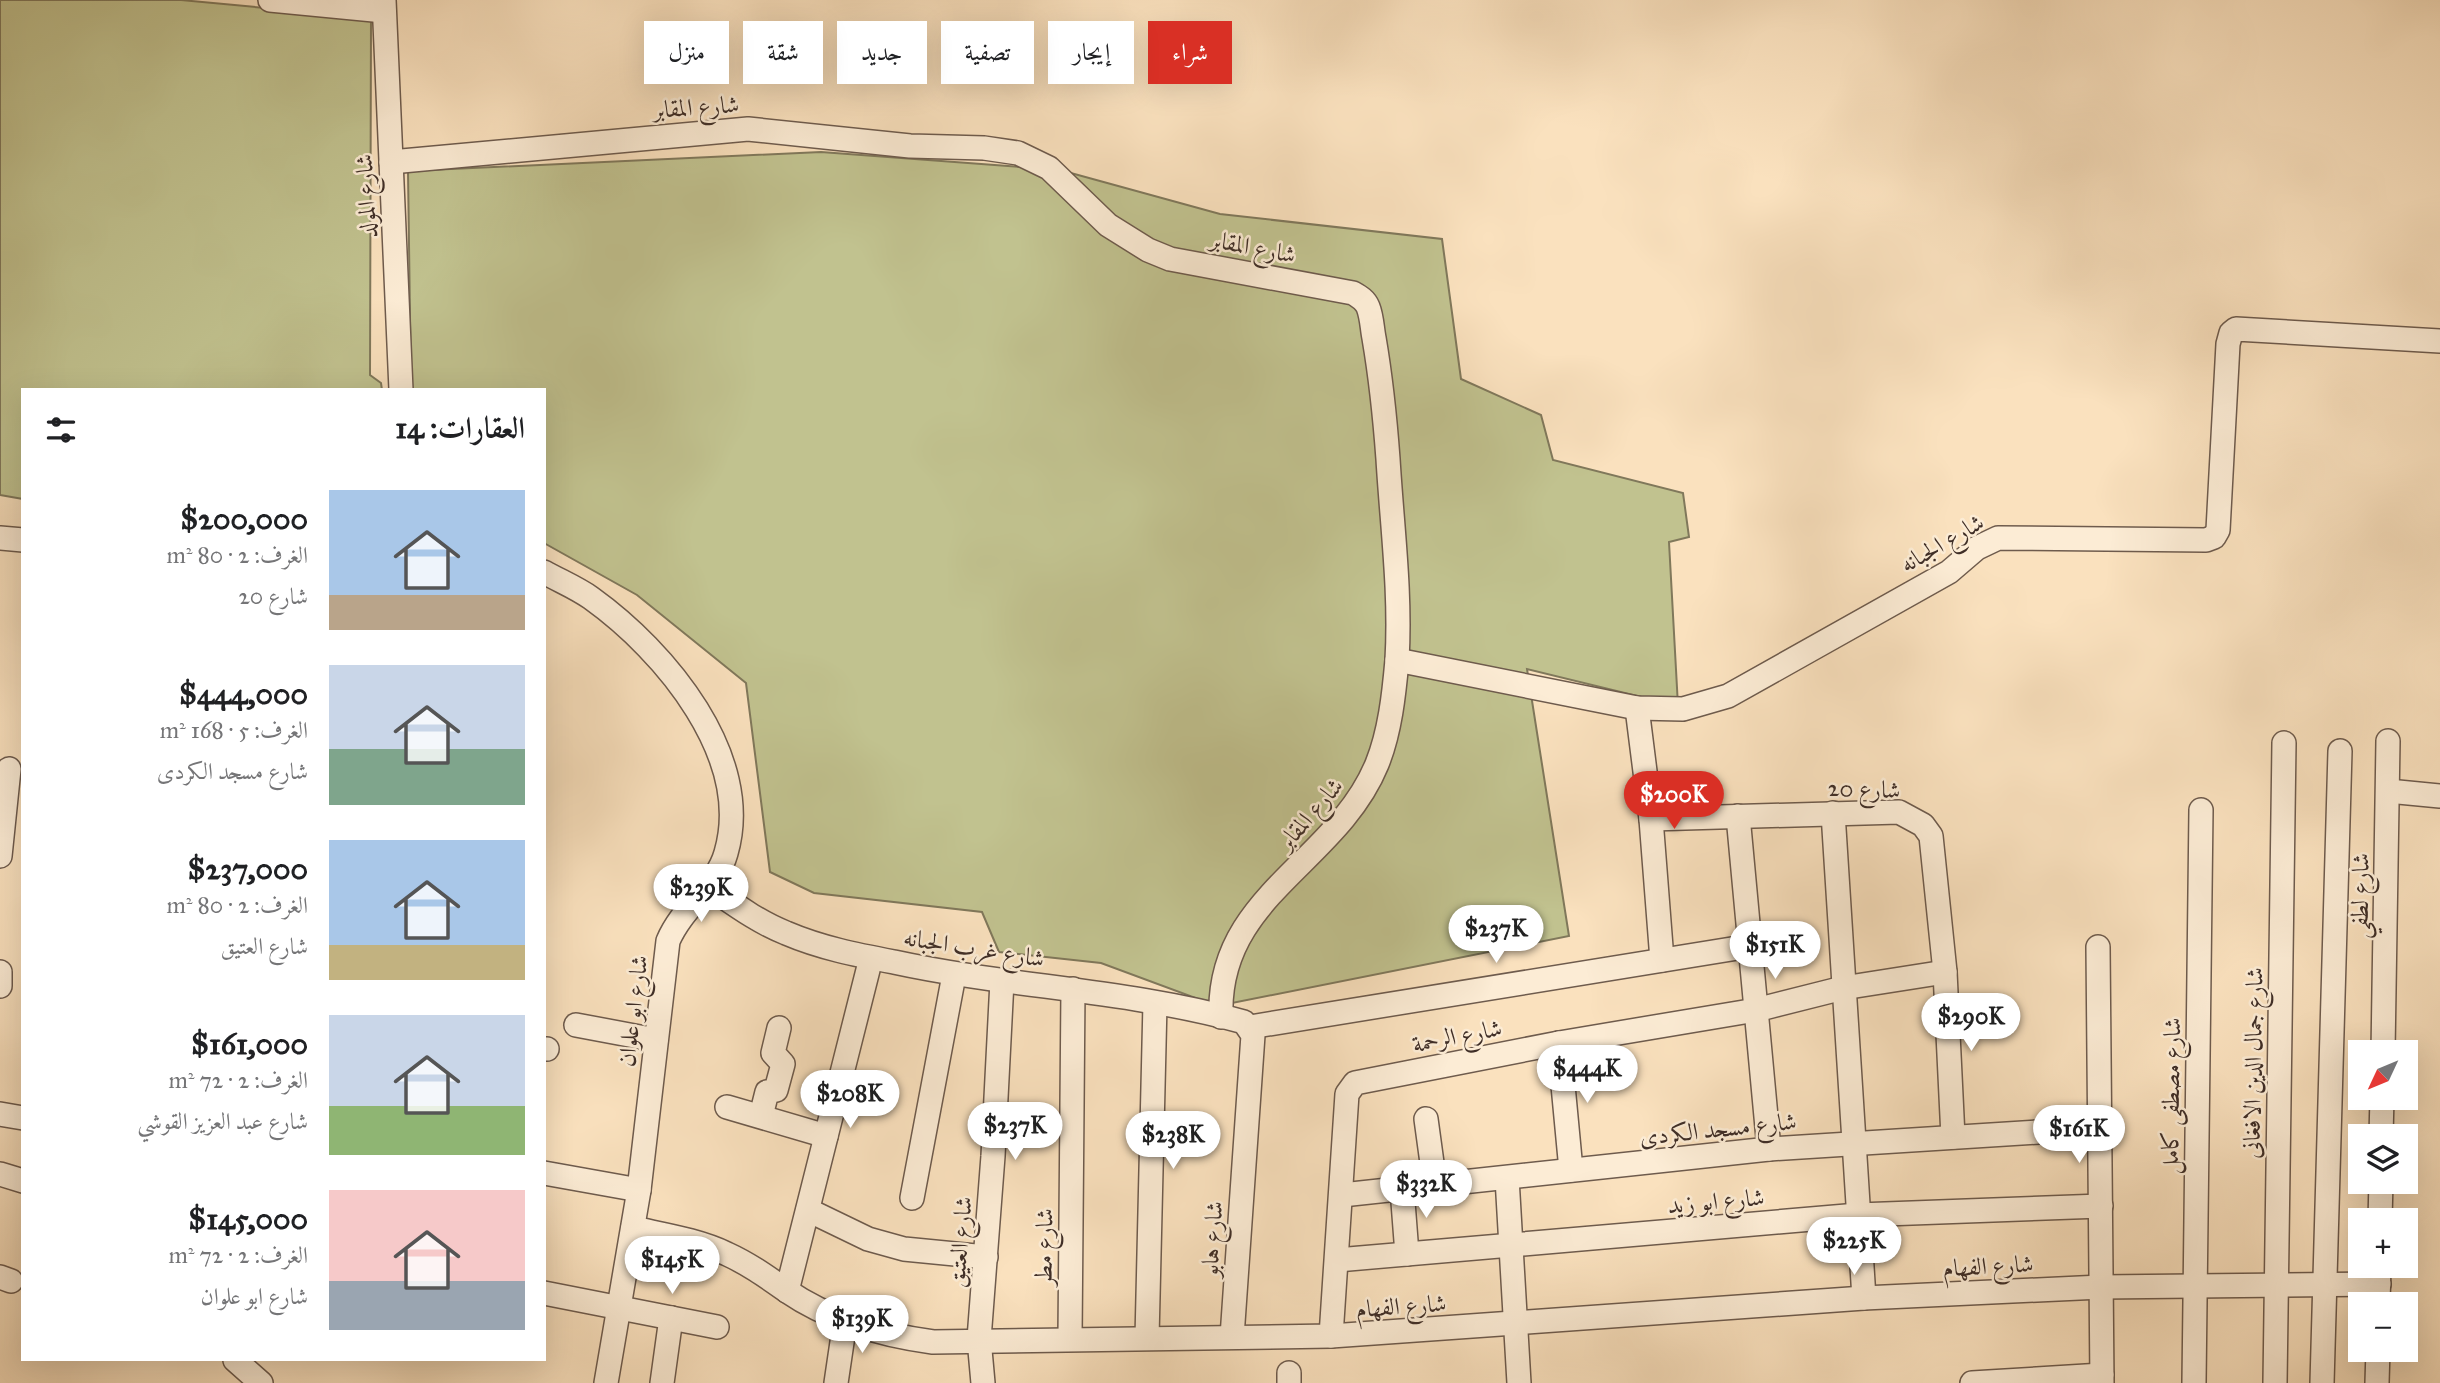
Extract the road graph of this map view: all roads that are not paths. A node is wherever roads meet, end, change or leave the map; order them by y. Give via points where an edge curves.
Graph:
1 (270, 0) edge
2 (384, 6) edge
3 (391, 162) junction
4 (2440, 341) edge
5 (401, 388) edge
6 (0, 538) edge
7 (21, 540) edge
8 (546, 573) edge
9 (1396, 660) junction
10 (1637, 708) junction
11 (2388, 741) dead end
12 (2284, 743) dead end
13 (2340, 751) dead end
14 (11, 769) edge
15 (2388, 792) junction
16 (2440, 796) edge
17 (2201, 810) dead end
18 (1833, 813) junction
19 (1738, 816) junction
20 (1651, 819) junction
21 (0, 856) edge
22 (709, 887) junction
23 (1750, 946) junction
24 (2098, 947) dead end
25 (871, 958) junction
26 (1662, 960) junction
27 (0, 972) edge
28 (1945, 972) junction
29 (954, 975) junction
30 (1002, 981) junction
31 (0, 986) edge
32 (1843, 988) junction
33 (1073, 989) junction
34 (1155, 1003) junction
35 (1756, 1010) junction
36 (1221, 1017) junction
37 (1247, 1024) junction
38 (576, 1026) dead end
39 (779, 1028) dead end
40 (656, 1040) junction
41 (2383, 1040) edge
42 (1559, 1043) junction
43 (727, 1107) dead end
44 (761, 1116) junction
45 (1426, 1119) dead end
46 (2101, 1128) junction
47 (826, 1136) junction
48 (1953, 1137) junction
49 (1854, 1142) junction
50 (1769, 1149) junction
51 (1571, 1170) junction
52 (546, 1173) edge
53 (0, 1174) edge
54 (1507, 1178) junction
55 (21, 1180) edge
56 (1435, 1185) junction
57 (1402, 1189) junction
58 (639, 1190) junction
59 (1342, 1195) junction
60 (912, 1198) dead end
61 (2101, 1206) junction
62 (808, 1210) junction
63 (1858, 1215) junction
64 (633, 1228) junction
65 (1511, 1246) junction
66 (1407, 1254) junction
67 (986, 1257) junction
68 (1337, 1260) junction
69 (2276, 1284) junction
70 (2325, 1284) junction
71 (2379, 1284) edge
72 (2195, 1285) junction
73 (2101, 1287) junction
74 (787, 1291) junction
75 (546, 1293) edge
76 (1864, 1298) junction
77 (619, 1307) junction
78 (671, 1318) junction
79 (845, 1322) junction
80 (1515, 1325) junction
81 (717, 1327) dead end
82 (1331, 1336) junction
83 (1232, 1337) junction
84 (1070, 1338) junction
85 (1147, 1338) junction
86 (979, 1339) junction
87 (235, 1361) edge
88 (266, 1361) edge
89 (2378, 1362) edge
90 (2102, 1379) edge
91 (257, 1382) edge
92 (2008, 1382) edge
93 (606, 1383) edge
94 (662, 1383) edge
95 (836, 1383) edge
96 (983, 1383) edge
97 (1519, 1383) edge
98 (1972, 1383) edge
99 (2193, 1383) edge
100 (2275, 1383) edge
101 (2322, 1383) edge
102 (2377, 1383) edge

1 - 2 street
2 - 3 street, شارع المولد
3 - 5 street, شارع المولد
3 - 9 street, شارع المقابر via 748,129 910,146 984,148 1018,153 1049,168 1108,225 1170,259 1353,293 1361,297 1370,313 1383,391 1397,595
4 - 10 street, شارع الجبانه via 2236,329 2228,344 2218,530 2210,540 1998,538 1977,548 1949,572 1728,696 1683,709
6 - 7 street
8 - 22 street, شارع ابو علوان via 590,598 642,640 685,691 718,749 730,783 733,820 726,856
9 - 10 street, شارع الجبانه
9 - 36 street, شارع المقابر via 1387,732 1364,791 1346,817 1242,930 1223,971
10 - 20 street
11 - 15 street, شارع لطفي
12 - 69 street, شارع جمال الدين الافغانى
13 - 70 street
14 - 21 street
15 - 16 street
15 - 41 street, شارع لطفي
17 - 72 street, شارع مصطفى كامل
18 - 19 street, شارع 20
18 - 28 street, شارع 20 via 1899,812 1923,825 1931,836
18 - 32 street
19 - 20 street, شارع 20
19 - 23 street
20 - 26 street
22 - 25 street, شارع غرب الجبانه via 785,933
22 - 40 street, شارع ابو علوان via 677,920 668,941
23 - 26 street, شارع غرب الجبانه
23 - 35 street
24 - 46 street
25 - 29 street, شارع غرب الجبانه
25 - 47 street
26 - 37 street, شارع غرب الجبانه
27 - 31 street
28 - 32 street, شارع الرحمة
28 - 48 street, شارع 20
29 - 30 street, شارع غرب الجبانه
29 - 60 street
30 - 33 street, شارع غرب الجبانه
30 - 67 street, شارع العتيق
32 - 35 street, شارع الرحمة
32 - 49 street
33 - 34 street, شارع غرب الجبانه
33 - 84 street, شارع مطر
34 - 36 street, شارع غرب الجبانه
34 - 85 street
35 - 42 street, شارع الرحمة
35 - 50 street
36 - 37 street, شارع غرب الجبانه
37 - 83 street, شارع هابو via 1253,1035
38 - 40 street
39 - 44 street via 773,1053 783,1064 776,1090 766,1092
40 - 58 street, شارع ابو علوان
42 - 51 street
42 - 59 street, شارع الرحمة via 1355,1083 1347,1094
43 - 44 street
44 - 47 street
45 - 56 street
46 - 48 street, شارع مسجد الكردى
46 - 61 street
47 - 62 street
48 - 49 street, شارع مسجد الكردى
49 - 50 street, شارع مسجد الكردى
49 - 63 street
50 - 51 street, شارع مسجد الكردى
51 - 54 street, شارع مسجد الكردى
52 - 58 street
53 - 55 street
54 - 56 street, شارع مسجد الكردى
54 - 65 street
56 - 57 street, شارع مسجد الكردى
57 - 59 street, شارع مسجد الكردى
57 - 66 street
58 - 64 street, شارع ابو علوان
59 - 68 street, شارع الرحمة
61 - 63 street, شارع ابو زيد
61 - 73 street
62 - 67 street via 868,1239 904,1249
62 - 74 street
63 - 65 street, شارع ابو زيد via 1563,1252
63 - 76 street
64 - 74 street, شارع الفهام via 723,1252 766,1273
64 - 77 street, شارع ابو علوان
65 - 66 street, شارع ابو زيد
65 - 80 street
66 - 68 street, شارع ابو زيد
67 - 86 street, شارع العتيق
68 - 82 street, شارع الرحمة
69 - 70 street, شارع الفهام
69 - 72 street, شارع الفهام
69 - 100 street, شارع جمال الدين الافغانى
70 - 71 street, شارع الفهام
70 - 101 street
72 - 73 street, شارع الفهام
72 - 99 street, شارع مصطفى كامل
73 - 76 street, شارع الفهام
73 - 90 street
74 - 79 street, شارع الفهام
75 - 77 street
76 - 80 street, شارع الفهام
77 - 78 street
77 - 93 street, شارع ابو علوان
78 - 81 street
78 - 94 street
79 - 86 street, شارع الفهام via 888,1336 933,1342
79 - 95 street
80 - 82 street, شارع الفهام
80 - 97 street
82 - 83 street, شارع الفهام
83 - 85 street, شارع الفهام
84 - 85 street, شارع الفهام
84 - 86 street, شارع الفهام
86 - 96 street, شارع العتيق
87 - 91 street
88 - 91 street
89 - 102 street
90 - 92 street
92 - 98 street

